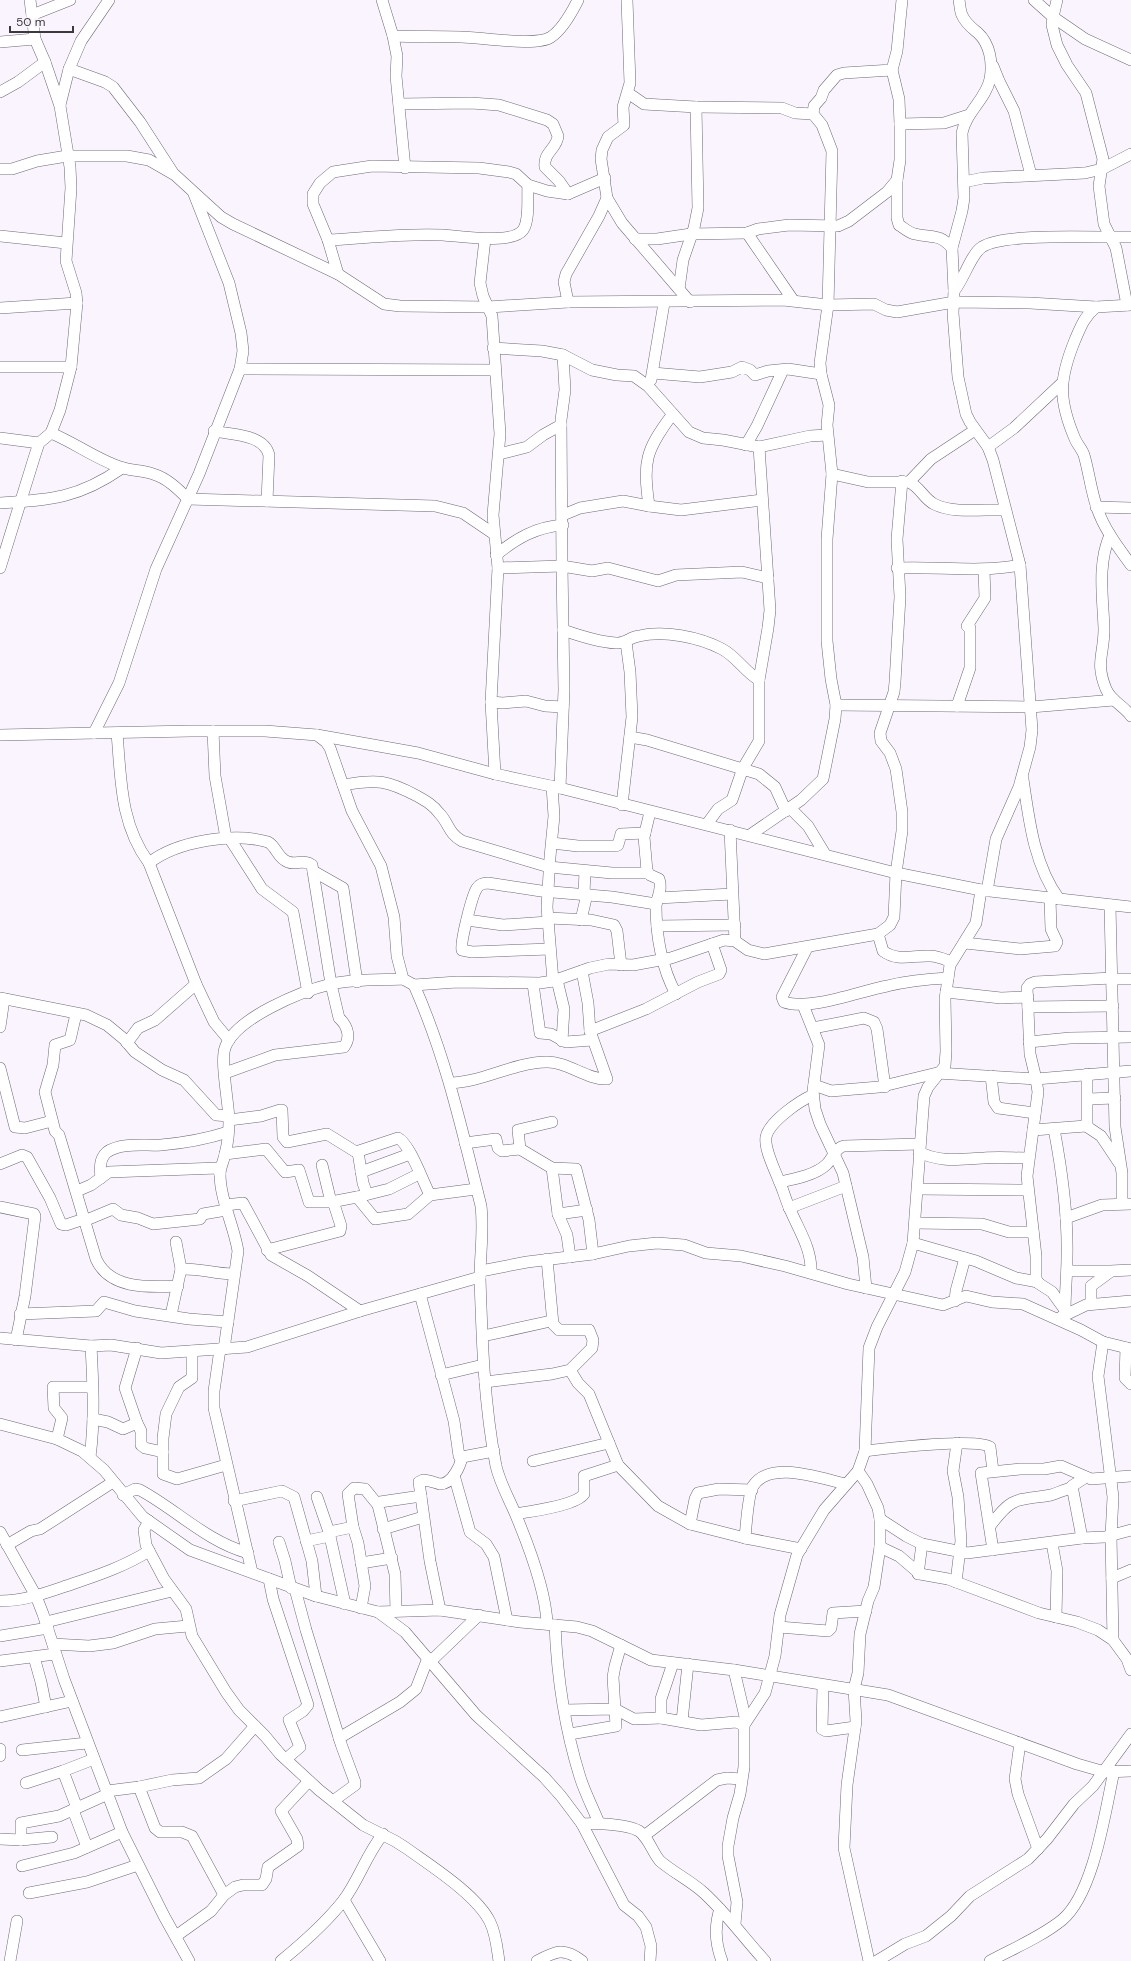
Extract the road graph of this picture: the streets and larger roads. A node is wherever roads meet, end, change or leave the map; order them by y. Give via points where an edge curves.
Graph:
1 (30, 0) edge
2 (70, 0) edge
3 (109, 0) edge
4 (382, 0) edge
5 (578, 0) edge
6 (627, 0) edge
7 (902, 0) edge
8 (959, 0) edge
9 (1034, 0) edge
10 (1057, 0) edge
11 (32, 16) junction
12 (1053, 17) junction
13 (393, 36) junction
14 (35, 39) junction
15 (0, 42) edge
16 (1131, 60) edge
17 (45, 62) junction
18 (992, 63) junction
19 (69, 68) junction
20 (892, 70) junction
21 (0, 92) edge
22 (628, 93) junction
23 (399, 104) junction
24 (60, 106) junction
25 (696, 107) junction
26 (813, 114) junction
27 (969, 115) junction
28 (900, 124) junction
29 (1131, 154) edge
30 (68, 156) junction
31 (405, 168) junction
32 (0, 169) edge
33 (1102, 169) junction
34 (1032, 174) junction
35 (175, 175) junction
36 (605, 178) junction
37 (897, 180) junction
38 (964, 182) junction
39 (528, 185) junction
40 (193, 192) junction
41 (568, 194) junction
42 (607, 198) junction
43 (831, 226) junction
44 (747, 233) junction
45 (691, 234) junction
46 (0, 236) edge
47 (1131, 237) edge
48 (1111, 238) junction
49 (485, 239) junction
50 (635, 239) junction
51 (328, 240) junction
52 (66, 243) junction
53 (952, 248) junction
54 (338, 274) junction
55 (1126, 274) edge
56 (679, 289) junction
57 (954, 296) junction
58 (793, 300) junction
59 (568, 302) junction
60 (690, 302) junction
61 (77, 303) junction
62 (664, 303) junction
63 (828, 305) junction
64 (1129, 305) edge
65 (488, 307) junction
66 (1096, 307) junction
67 (0, 308) edge
68 (493, 348) junction
69 (563, 355) junction
70 (0, 367) edge
71 (71, 367) junction
72 (240, 369) junction
73 (495, 370) junction
74 (783, 370) junction
75 (653, 373) junction
76 (821, 374) junction
77 (1061, 384) junction
78 (648, 386) junction
79 (672, 414) junction
80 (562, 425) junction
81 (975, 430) junction
82 (214, 432) junction
83 (51, 433) junction
84 (827, 435) junction
85 (0, 438) edge
86 (39, 443) junction
87 (746, 444) junction
88 (759, 447) junction
89 (988, 447) junction
90 (499, 454) junction
91 (122, 468) junction
92 (832, 474) junction
93 (906, 481) junction
94 (188, 499) junction
95 (762, 500) junction
96 (20, 502) junction
97 (267, 502) junction
98 (0, 503) edge
99 (649, 506) junction
100 (1096, 507) junction
101 (1131, 508) edge
102 (1005, 510) junction
103 (563, 520) junction
104 (494, 534) junction
105 (1110, 535) junction
106 (496, 555) junction
107 (1020, 565) junction
108 (1131, 565) edge
109 (0, 566) edge
110 (562, 566) junction
111 (498, 568) junction
112 (897, 568) junction
113 (984, 570) junction
114 (768, 578) junction
115 (562, 630) junction
116 (626, 642) junction
117 (759, 680) junction
118 (1114, 700) junction
119 (491, 702) junction
120 (836, 705) junction
121 (889, 706) junction
122 (957, 706) junction
123 (563, 708) junction
124 (1031, 708) junction
125 (1131, 716) edge
126 (213, 731) junction
127 (94, 733) junction
128 (117, 733) junction
129 (0, 735) edge
130 (317, 735) junction
131 (630, 737) junction
132 (743, 768) junction
133 (495, 774) junction
134 (1022, 775) junction
135 (343, 785) junction
136 (556, 787) junction
137 (622, 805) junction
138 (788, 810) junction
139 (650, 812) junction
140 (707, 824) junction
141 (730, 830) junction
142 (645, 834) junction
143 (750, 835) junction
144 (228, 838) junction
145 (552, 843) junction
146 (825, 854) junction
147 (150, 863) junction
148 (549, 867) junction
149 (313, 871) junction
150 (585, 871) junction
151 (648, 873) junction
152 (896, 873) junction
153 (984, 891) junction
154 (548, 892) junction
155 (586, 894) junction
156 (732, 894) junction
157 (1055, 899) junction
158 (657, 901) junction
159 (1110, 905) junction
160 (1131, 907) edge
161 (467, 920) junction
162 (548, 920) junction
163 (581, 920) junction
164 (735, 925) junction
165 (657, 926) junction
166 (878, 934) junction
167 (735, 941) junction
168 (965, 943) junction
169 (712, 944) junction
170 (807, 948) junction
171 (550, 949) junction
172 (663, 960) junction
173 (951, 962) junction
174 (621, 965) junction
175 (582, 972) junction
176 (948, 978) junction
177 (1112, 978) junction
178 (1131, 978) edge
179 (403, 979) junction
180 (555, 981) junction
181 (357, 982) junction
182 (196, 984) junction
183 (331, 984) junction
184 (533, 984) junction
185 (414, 985) junction
186 (308, 992) junction
187 (946, 992) junction
188 (676, 994) junction
189 (2, 999) edge
190 (1028, 1002) junction
191 (804, 1005) junction
192 (1113, 1006) junction
193 (76, 1014) junction
194 (0, 1027) edge
195 (813, 1028) junction
196 (591, 1035) junction
197 (1131, 1037) edge
198 (1114, 1038) junction
199 (229, 1040) junction
200 (562, 1041) junction
201 (1029, 1042) junction
202 (127, 1043) junction
203 (0, 1068) edge
204 (1114, 1071) junction
205 (1131, 1071) edge
206 (226, 1073) junction
207 (940, 1073) junction
208 (1087, 1074) junction
209 (991, 1076) junction
210 (1036, 1079) junction
211 (450, 1083) junction
212 (2, 1086) edge
213 (885, 1087) junction
214 (813, 1090) junction
215 (1115, 1098) junction
216 (1088, 1099) junction
217 (1035, 1113) junction
218 (229, 1118) junction
219 (52, 1121) junction
220 (552, 1122) dead end
221 (1115, 1127) junction
222 (1089, 1128) junction
223 (1054, 1129) junction
224 (1033, 1130) junction
225 (228, 1132) junction
226 (465, 1143) junction
227 (919, 1148) junction
228 (520, 1149) junction
229 (358, 1152) junction
230 (225, 1154) junction
231 (410, 1154) junction
232 (835, 1154) junction
233 (1028, 1158) junction
234 (0, 1164) edge
235 (322, 1165) dead end
236 (552, 1168) junction
237 (1125, 1171) edge
238 (361, 1172) junction
239 (220, 1174) junction
240 (419, 1174) junction
241 (101, 1178) junction
242 (780, 1182) junction
243 (846, 1186) junction
244 (476, 1189) junction
245 (918, 1189) junction
246 (77, 1190) junction
247 (1028, 1190) junction
248 (430, 1195) junction
249 (362, 1196) junction
250 (332, 1202) junction
251 (1126, 1203) edge
252 (0, 1207) edge
253 (226, 1208) junction
254 (789, 1208) junction
255 (587, 1210) junction
256 (558, 1214) junction
257 (1066, 1218) junction
258 (84, 1220) junction
259 (915, 1223) junction
260 (1033, 1232) junction
261 (176, 1242) dead end
262 (913, 1243) junction
263 (267, 1250) junction
264 (593, 1254) junction
265 (570, 1257) junction
266 (965, 1258) junction
267 (546, 1259) junction
268 (181, 1270) junction
269 (1131, 1270) edge
270 (1066, 1271) junction
271 (1110, 1272) junction
272 (811, 1273) junction
273 (233, 1274) junction
274 (480, 1274) junction
275 (1038, 1282) junction
276 (178, 1286) junction
277 (866, 1288) junction
278 (420, 1294) junction
279 (894, 1294) junction
280 (955, 1301) junction
281 (1131, 1301) edge
282 (1091, 1304) junction
283 (360, 1311) junction
284 (20, 1314) junction
285 (1062, 1314) junction
286 (171, 1316) junction
287 (551, 1321) junction
288 (228, 1322) junction
289 (483, 1336) junction
290 (0, 1338) edge
291 (16, 1340) junction
292 (1103, 1342) junction
293 (91, 1346) junction
294 (137, 1348) junction
295 (1129, 1348) edge
296 (222, 1349) junction
297 (192, 1351) junction
298 (483, 1365) junction
299 (570, 1370) junction
300 (441, 1375) junction
301 (485, 1382) junction
302 (1131, 1384) edge
303 (92, 1387) junction
304 (93, 1418) junction
305 (136, 1423) junction
306 (0, 1424) edge
307 (57, 1439) junction
308 (609, 1443) junction
309 (957, 1443) junction
310 (494, 1451) junction
311 (865, 1451) junction
312 (163, 1452) junction
313 (90, 1457) junction
314 (462, 1457) junction
315 (533, 1461) dead end
316 (226, 1465) junction
317 (618, 1465) junction
318 (858, 1472) junction
319 (993, 1472) junction
320 (454, 1475) junction
321 (1131, 1476) edge
322 (1086, 1477) junction
323 (1110, 1479) junction
324 (114, 1482) junction
325 (846, 1484) junction
326 (1072, 1488) junction
327 (752, 1490) junction
328 (123, 1495) junction
329 (421, 1496) junction
330 (317, 1497) dead end
331 (234, 1501) junction
332 (378, 1505) junction
333 (516, 1514) junction
334 (424, 1517) junction
335 (880, 1519) junction
336 (149, 1521) junction
337 (690, 1524) junction
338 (990, 1526) junction
339 (353, 1527) junction
340 (383, 1529) junction
341 (0, 1532) edge
342 (1129, 1532) edge
343 (330, 1534) junction
344 (1111, 1536) junction
345 (745, 1538) junction
346 (1082, 1538) junction
347 (306, 1541) junction
348 (279, 1542) dead end
349 (1052, 1543) junction
350 (922, 1544) junction
351 (7, 1545) junction
352 (880, 1547) junction
353 (801, 1549) junction
354 (993, 1550) junction
355 (149, 1551) junction
356 (960, 1552) junction
357 (248, 1553) junction
358 (392, 1558) junction
359 (361, 1563) junction
360 (1131, 1570) edge
361 (252, 1572) junction
362 (918, 1574) junction
363 (1112, 1578) junction
364 (269, 1579) junction
365 (956, 1582) junction
366 (293, 1588) junction
367 (172, 1591) junction
368 (36, 1596) junction
369 (316, 1596) junction
370 (0, 1601) edge
371 (345, 1604) junction
372 (361, 1608) junction
373 (440, 1610) junction
374 (396, 1611) junction
375 (866, 1611) junction
376 (378, 1612) junction
377 (479, 1615) junction
378 (1056, 1617) junction
379 (507, 1620) junction
380 (551, 1624) junction
381 (47, 1625) junction
382 (188, 1626) junction
383 (779, 1627) junction
384 (0, 1636) edge
385 (1113, 1640) junction
386 (621, 1645) junction
387 (54, 1649) junction
388 (1127, 1652) edge
389 (34, 1656) junction
390 (430, 1660) junction
391 (0, 1661) edge
392 (673, 1662) junction
393 (688, 1664) junction
394 (734, 1670) junction
395 (1131, 1670) edge
396 (768, 1676) junction
397 (822, 1685) junction
398 (854, 1689) junction
399 (72, 1701) junction
400 (46, 1707) junction
401 (615, 1709) junction
402 (565, 1710) junction
403 (0, 1717) edge
404 (661, 1718) junction
405 (682, 1721) junction
406 (745, 1723) junction
407 (255, 1726) junction
408 (856, 1727) junction
409 (570, 1734) junction
410 (1131, 1734) edge
411 (339, 1738) junction
412 (87, 1743) junction
413 (1020, 1743) junction
414 (0, 1749) edge
415 (22, 1750) dead end
416 (0, 1756) edge
417 (94, 1759) junction
418 (286, 1759) junction
419 (63, 1771) junction
420 (1131, 1771) edge
421 (1110, 1772) junction
422 (741, 1779) junction
423 (309, 1781) junction
424 (26, 1784) dead end
425 (139, 1787) junction
426 (108, 1792) junction
427 (333, 1801) junction
428 (75, 1809) junction
429 (599, 1823) junction
430 (582, 1824) junction
431 (122, 1832) junction
432 (383, 1834) junction
433 (644, 1836) junction
434 (52, 1837) dead end
435 (0, 1839) edge
436 (21, 1840) junction
437 (87, 1847) junction
438 (1038, 1849) junction
439 (138, 1865) junction
440 (22, 1866) dead end
441 (29, 1893) dead end
442 (224, 1895) junction
443 (344, 1900) junction
444 (720, 1908) junction
445 (17, 1921) dead end
446 (735, 1924) junction
447 (176, 1936) junction
448 (551, 1957) edge
449 (10, 1961) edge
450 (189, 1961) edge
451 (280, 1961) edge
452 (380, 1961) edge
453 (499, 1961) edge
454 (537, 1961) edge
455 (582, 1961) edge
456 (650, 1961) edge
457 (722, 1961) edge
458 (765, 1961) edge
459 (869, 1961) edge
460 (877, 1961) edge
461 (990, 1961) edge

1 - 11 street
2 - 11 street
3 - 19 street via 81,41
4 - 13 street
5 - 13 street via 559,29 551,37 541,40
6 - 22 street via 630,83
7 - 20 street via 897,51
8 - 18 street via 962,15 967,24 985,41
9 - 12 street
10 - 12 street
11 - 14 street
12 - 16 street via 1085,39
12 - 33 street via 1057,45 1086,93 1103,159
13 - 23 street via 397,56
14 - 15 street
14 - 17 street
17 - 21 street
17 - 24 street
18 - 27 street via 989,86
18 - 34 street via 998,81 1014,111
19 - 24 street
19 - 35 street via 113,87
20 - 26 street via 844,73 837,76 824,90 814,106
20 - 28 street via 899,99
22 - 25 street via 644,104
22 - 36 street via 623,107 624,125 608,137 602,150
23 - 31 street
23 - 41 street via 485,104 547,120 554,124 558,136 555,145 546,155 545,167
24 - 30 street
25 - 26 street via 782,108 795,113
25 - 45 street via 698,208
26 - 43 street via 822,125 832,151
27 - 28 street via 944,123
27 - 38 street via 962,133
28 - 37 street
29 - 33 street
30 - 32 street via 37,161 12,169
30 - 35 street via 127,156 149,160
30 - 52 street via 71,188
31 - 39 street via 479,168 509,172 516,174
31 - 51 street via 372,166 333,172 324,179 313,194 313,204
33 - 34 street via 1085,173
33 - 48 street via 1099,177 1100,198 1104,224
34 - 38 street
35 - 40 street
36 - 41 street
36 - 42 street
37 - 43 street via 887,192 844,225
37 - 53 street via 899,225 915,234 940,238
38 - 53 street via 962,211
39 - 41 street via 547,192
39 - 49 street via 523,230 511,236
40 - 54 street via 221,217 233,224
40 - 72 street via 229,283 241,333 243,351
42 - 50 street
42 - 59 street via 566,274 564,282
43 - 44 street via 789,225
43 - 63 street
44 - 45 street
44 - 58 street
45 - 50 street
45 - 56 street via 682,260
46 - 52 street
47 - 48 street
48 - 55 street
48 - 57 street via 994,241 976,254
49 - 51 street via 405,234
49 - 65 street via 480,283
50 - 56 street
51 - 54 street
52 - 61 street via 66,261
53 - 57 street
54 - 65 street via 384,304
55 - 64 street
56 - 60 street
57 - 63 street via 897,312 874,304
57 - 66 street
57 - 81 street via 958,377 966,414
58 - 60 street
58 - 63 street
59 - 62 street
59 - 65 street
60 - 62 street
61 - 67 street
61 - 71 street
62 - 75 street
63 - 76 street via 821,353
64 - 66 street
65 - 68 street via 492,316
66 - 77 street via 1080,325 1066,360
68 - 69 street
68 - 73 street
69 - 78 street via 592,370 617,376 634,376
69 - 80 street via 565,390
70 - 71 street
71 - 83 street
72 - 73 street
72 - 82 street
73 - 90 street
74 - 75 street via 756,375 742,367 732,372 700,377
74 - 76 street
74 - 87 street
75 - 78 street
76 - 84 street via 829,405
77 - 89 street via 1014,428
77 - 100 street via 1065,411 1074,439 1084,455
78 - 79 street
79 - 87 street via 694,435
79 - 99 street via 652,445 647,460 645,475
80 - 90 street via 542,435 527,447
80 - 103 street
81 - 89 street
81 - 93 street via 931,459
82 - 94 street
82 - 97 street via 263,442 269,455
83 - 86 street
83 - 91 street
84 - 88 street
84 - 92 street
85 - 86 street
86 - 96 street
87 - 88 street
88 - 95 street
89 - 102 street via 1000,483
90 - 104 street
91 - 94 street via 153,473 178,489
91 - 96 street via 100,483 60,498
92 - 93 street via 868,482
92 - 120 street via 827,539 827,641
93 - 102 street via 915,484 932,503 942,508
93 - 112 street via 897,519
94 - 97 street
94 - 127 street via 156,569 119,683
95 - 99 street via 681,510
95 - 114 street
96 - 98 street
96 - 109 street
97 - 104 street via 435,506 463,513
99 - 103 street via 616,502 580,508
100 - 101 street
100 - 105 street
102 - 107 street
103 - 106 street via 531,531
103 - 110 street
104 - 106 street
105 - 108 street
105 - 118 street via 1102,560 1104,637 1100,667 1107,692
106 - 111 street
107 - 113 street
107 - 124 street
110 - 111 street
110 - 114 street via 595,571 608,568 658,581 676,575 742,572
110 - 115 street
111 - 119 street
112 - 113 street
112 - 121 street via 900,597 894,692
113 - 122 street via 986,596 969,627 970,668
114 - 117 street via 770,610
115 - 116 street via 600,641
115 - 123 street
116 - 117 street via 632,637 646,635 679,635 722,649
116 - 131 street via 632,704
117 - 132 street via 759,742
118 - 124 street
118 - 125 street
119 - 123 street via 526,700
119 - 133 street
120 - 121 street
120 - 138 street via 824,777
121 - 122 street
121 - 152 street via 880,733 882,743 894,763 902,812
122 - 124 street
123 - 136 street
124 - 134 street via 1030,747
126 - 128 street
126 - 130 street
126 - 144 street via 215,776
127 - 128 street
127 - 129 street
128 - 147 street via 125,810 138,847
130 - 133 street via 418,753
130 - 135 street via 330,748
131 - 132 street
131 - 137 street
132 - 138 street via 759,774 772,783
132 - 140 street via 730,804 718,809
133 - 136 street
134 - 153 street via 996,839
134 - 157 street via 1032,837
135 - 148 street via 370,782 398,786 431,804 441,814 452,835 462,841
135 - 179 street via 352,811 377,856 384,878 394,917 397,956
136 - 137 street
136 - 145 street
137 - 139 street
138 - 143 street
138 - 146 street via 808,826
139 - 140 street
139 - 142 street
140 - 141 street
141 - 143 street
141 - 156 street
142 - 145 street via 621,834 616,846
142 - 151 street
143 - 146 street
144 - 147 street via 166,851
144 - 149 street via 268,842 282,859 292,863 308,862 312,865
144 - 186 street via 262,889 293,912
145 - 148 street
146 - 152 street
147 - 182 street
148 - 150 street
148 - 154 street
149 - 181 street via 343,888
149 - 183 street
150 - 151 street
150 - 155 street
151 - 158 street via 660,880
152 - 153 street
152 - 166 street via 894,917 890,925
153 - 157 street
153 - 168 street via 976,922
154 - 155 street
154 - 161 street via 484,883 474,892
154 - 162 street
155 - 158 street
155 - 163 street
156 - 158 street
156 - 164 street
157 - 159 street
157 - 168 street via 1051,929 1057,942 1055,946 1020,949
158 - 165 street
159 - 160 street
159 - 177 street
161 - 162 street via 504,925
161 - 171 street via 461,948 464,952
162 - 163 street
162 - 171 street
163 - 174 street via 614,925
164 - 165 street
164 - 167 street
165 - 172 street
166 - 170 street
166 - 173 street via 883,951 893,957 936,956
167 - 169 street via 724,940
167 - 170 street via 758,954
168 - 173 street
169 - 172 street
169 - 188 street via 720,974
170 - 191 street via 782,998 788,1004
171 - 180 street
172 - 174 street
172 - 188 street
173 - 176 street
174 - 175 street via 609,964
175 - 180 street
175 - 196 street
176 - 187 street
176 - 191 street via 917,980
177 - 178 street
177 - 190 street via 1033,982 1027,987
177 - 192 street
179 - 181 street
179 - 185 street
180 - 184 street
180 - 200 street via 564,1009
181 - 183 street
182 - 199 street via 214,1022
182 - 202 street via 155,1020 138,1028
183 - 186 street
183 - 206 street via 339,1018 344,1022 348,1032 344,1048 275,1055
184 - 185 street via 457,982
184 - 200 street via 540,1033 551,1034
185 - 211 street via 431,1022
186 - 199 street via 261,1012 238,1028
187 - 190 street
187 - 207 street via 946,1061
188 - 196 street
189 - 193 street
189 - 194 street
190 - 192 street
190 - 201 street
191 - 195 street
192 - 198 street
193 - 202 street via 107,1025
193 - 219 street via 70,1040 55,1045 53,1066 45,1092
195 - 213 street via 864,1018 874,1022
195 - 214 street via 819,1047
196 - 200 street via 570,1042
196 - 211 street via 606,1080 560,1063 545,1062 502,1070 468,1082
197 - 198 street
198 - 201 street via 1070,1038
198 - 204 street
199 - 206 street via 224,1054
201 - 210 street
202 - 218 street via 135,1052 162,1070 184,1080 216,1115
203 - 212 street
204 - 205 street
204 - 208 street
204 - 215 street
206 - 218 street
207 - 209 street
207 - 213 street
207 - 227 street via 924,1094
208 - 210 street
208 - 216 street
209 - 210 street
209 - 217 street via 994,1102 998,1108
210 - 217 street via 1038,1092
211 - 226 street
212 - 219 street via 15,1127 25,1128
213 - 214 street
214 - 232 street via 820,1124
214 - 242 street via 784,1113 766,1136 771,1160
215 - 216 street
215 - 221 street
216 - 222 street
217 - 224 street
218 - 225 street
218 - 229 street via 261,1116 282,1110 282,1137 287,1142 327,1134
219 - 246 street
220 - 228 street via 518,1130
221 - 222 street
221 - 237 street
222 - 223 street
222 - 237 street via 1103,1139
223 - 224 street
223 - 257 street
224 - 233 street
225 - 230 street
225 - 241 street via 205,1139 162,1145 116,1147 105,1154 100,1165
226 - 228 street via 494,1138 497,1140 498,1148 502,1150
226 - 244 street
227 - 232 street via 851,1144 840,1147
227 - 233 street via 930,1158 944,1160
227 - 245 street
228 - 236 street
229 - 231 street via 398,1138
229 - 238 street
230 - 239 street
230 - 250 street via 266,1148 285,1172 299,1170 309,1202
231 - 238 street
231 - 240 street
232 - 242 street via 820,1168 798,1178
232 - 243 street
233 - 247 street
234 - 258 street via 22,1155 27,1157 61,1224
235 - 250 street
236 - 255 street via 576,1169
236 - 256 street
237 - 251 street
238 - 249 street
239 - 241 street via 218,1168 109,1172
239 - 253 street
240 - 248 street
240 - 249 street via 389,1189
241 - 246 street
242 - 254 street
243 - 254 street
243 - 277 street via 863,1257
244 - 248 street
244 - 274 street via 483,1225
245 - 247 street
245 - 259 street
246 - 258 street
247 - 260 street
248 - 249 street via 408,1214 376,1219
249 - 250 street
250 - 263 street via 341,1226 340,1231
251 - 257 street via 1102,1205
252 - 284 street via 35,1216 25,1296
253 - 258 street via 203,1214 200,1219 153,1224 121,1215 113,1209
253 - 263 street via 243,1203
253 - 273 street via 238,1251
254 - 272 street via 810,1254
255 - 256 street
255 - 264 street
256 - 265 street via 567,1235
257 - 270 street
258 - 276 street via 98,1264 118,1282 142,1286
259 - 260 street via 982,1224 1008,1232
259 - 262 street
260 - 275 street
261 - 268 street
262 - 266 street
262 - 279 street
263 - 283 street via 277,1259 308,1276
264 - 265 street
264 - 272 street via 629,1246 670,1243 690,1246 706,1253 741,1256
265 - 267 street
266 - 275 street via 1016,1278
266 - 280 street
267 - 274 street
267 - 287 street
268 - 273 street via 196,1268
268 - 276 street
269 - 271 street
270 - 271 street
270 - 285 street
271 - 282 street via 1090,1286
272 - 277 street
273 - 288 street
274 - 278 street
274 - 289 street
275 - 285 street via 1052,1292
276 - 286 street
277 - 279 street
278 - 283 street
278 - 300 street
279 - 280 street via 943,1306
279 - 311 street via 869,1348
280 - 285 street via 968,1296 992,1302 1023,1304
281 - 282 street
282 - 285 street
283 - 296 street via 262,1343
284 - 286 street via 96,1311 106,1302 135,1311
284 - 291 street
285 - 292 street
286 - 288 street
287 - 289 street
287 - 299 street via 559,1330 586,1330 591,1334 592,1348
288 - 296 street
289 - 298 street
290 - 291 street
291 - 293 street
292 - 295 street
292 - 323 street via 1098,1376
293 - 294 street
293 - 303 street
294 - 297 street via 161,1352
294 - 305 street via 125,1388
295 - 302 street via 1126,1379
296 - 297 street
296 - 316 street via 214,1391 214,1408
297 - 312 street via 192,1376 179,1387 166,1414
298 - 300 street
298 - 301 street
299 - 301 street
299 - 308 street via 589,1394
300 - 314 street via 454,1422 459,1456
301 - 310 street
303 - 304 street
303 - 307 street via 53,1388 54,1408 62,1418
304 - 305 street via 123,1429
304 - 313 street
305 - 312 street via 141,1431 140,1445
306 - 307 street
307 - 313 street
308 - 315 street
308 - 317 street
309 - 311 street
309 - 319 street via 988,1445
309 - 356 street via 953,1471 959,1511
310 - 314 street
310 - 333 street via 499,1478
311 - 318 street
312 - 316 street via 163,1475 175,1479
313 - 324 street
314 - 320 street via 461,1465
316 - 331 street
317 - 333 street via 584,1476 584,1494 580,1497
317 - 337 street via 658,1506
318 - 325 street
318 - 335 street via 874,1498
319 - 322 street via 1044,1470 1061,1466
319 - 338 street via 981,1474
320 - 329 street via 441,1484 424,1480 419,1482
320 - 379 street via 470,1532 486,1544 494,1557
321 - 323 street
322 - 323 street
322 - 326 street via 1072,1484
323 - 344 street via 1113,1517
324 - 328 street
324 - 351 street via 40,1528
325 - 327 street via 780,1472 757,1482
325 - 353 street via 824,1510
326 - 338 street via 1052,1495 1014,1501
326 - 346 street
327 - 337 street via 719,1489 698,1493
327 - 345 street
328 - 336 street
328 - 357 street via 135,1489 140,1490 201,1532 236,1550
329 - 332 street via 380,1502
329 - 334 street
330 - 343 street
331 - 347 street via 286,1492 296,1499
331 - 357 street
332 - 339 street via 365,1489 351,1490 348,1494
332 - 340 street
333 - 380 street
334 - 340 street
334 - 373 street
335 - 350 street
335 - 352 street
336 - 355 street via 144,1532
336 - 361 street via 201,1556
337 - 345 street
338 - 354 street
339 - 343 street
339 - 359 street
340 - 358 street
341 - 351 street
342 - 344 street
343 - 347 street
343 - 371 street
344 - 346 street
344 - 363 street
345 - 353 street
346 - 349 street
347 - 369 street via 312,1562
348 - 366 street
349 - 354 street
349 - 378 street via 1057,1571
350 - 356 street
350 - 362 street
351 - 368 street
352 - 362 street via 899,1556
352 - 375 street via 874,1587
353 - 383 street via 783,1601
354 - 356 street
355 - 367 street
355 - 368 street via 105,1573
356 - 365 street
357 - 361 street
358 - 359 street
358 - 374 street
359 - 372 street via 365,1586
360 - 363 street
361 - 364 street
362 - 365 street
363 - 385 street
364 - 366 street
364 - 418 street via 276,1610 308,1705 289,1720 300,1748
365 - 378 street
366 - 369 street
366 - 411 street
367 - 381 street
367 - 382 street via 186,1609
368 - 370 street via 17,1601
368 - 381 street
369 - 371 street
371 - 372 street
372 - 376 street
373 - 374 street
373 - 377 street
374 - 376 street
375 - 383 street via 833,1613 831,1628 828,1631
375 - 398 street via 860,1634 858,1673
376 - 390 street via 405,1632
377 - 379 street
377 - 390 street
378 - 385 street via 1098,1630
379 - 380 street
380 - 386 street via 584,1628
380 - 402 street
381 - 384 street
381 - 387 street
382 - 387 street via 155,1629 113,1643
382 - 407 street via 226,1692
383 - 396 street via 775,1656
385 - 388 street
386 - 392 street via 651,1660
386 - 401 street via 613,1676
387 - 389 street
387 - 399 street
388 - 395 street
389 - 391 street
389 - 400 street
390 - 411 street via 416,1689
390 - 430 street via 476,1714 544,1777
392 - 393 street
392 - 404 street via 661,1699
393 - 394 street
393 - 405 street
394 - 396 street
394 - 406 street
396 - 397 street
396 - 406 street via 763,1697
397 - 398 street
397 - 408 street via 822,1729 826,1731
398 - 408 street
398 - 413 street via 888,1695
399 - 400 street
399 - 412 street
400 - 403 street
401 - 402 street
401 - 404 street via 634,1719
401 - 409 street via 615,1727
402 - 409 street
404 - 405 street
405 - 406 street via 701,1725
406 - 422 street via 744,1767
407 - 418 street
407 - 425 street via 226,1759 199,1778 172,1780
408 - 459 street via 847,1785 844,1848
409 - 429 street via 581,1779
410 - 421 street
411 - 427 street via 355,1784
412 - 415 street
412 - 417 street
413 - 421 street
413 - 438 street via 1015,1779
414 - 416 street
417 - 419 street
417 - 426 street
418 - 423 street
419 - 424 street
419 - 428 street
420 - 421 street
421 - 438 street via 1074,1804
421 - 461 street via 1096,1849 1083,1892 1074,1907 1062,1920
422 - 433 street via 718,1780
422 - 446 street via 728,1846 737,1902
423 - 427 street
423 - 442 street via 281,1811 297,1839 298,1846 268,1867 262,1885 238,1886
425 - 426 street
425 - 442 street via 154,1828 160,1832 182,1832 192,1836
426 - 428 street
426 - 431 street
427 - 432 street via 363,1826
428 - 436 street via 58,1816 21,1823
428 - 437 street
429 - 430 street
429 - 433 street via 632,1829
430 - 456 street via 624,1905 638,1916 646,1927
431 - 437 street
431 - 439 street
432 - 443 street via 372,1848
432 - 453 street via 430,1865 475,1902 490,1921
433 - 444 street via 658,1859 685,1877
434 - 436 street
435 - 436 street
437 - 440 street via 74,1853
438 - 460 street via 1028,1859 970,1896 951,1916 926,1936 905,1944
439 - 441 street via 87,1882
439 - 447 street
442 - 447 street via 211,1911
443 - 451 street via 318,1929
443 - 452 street
444 - 446 street
444 - 457 street via 715,1933
445 - 449 street
446 - 458 street
447 - 450 street
448 - 454 street
448 - 455 street via 562,1951 573,1954

